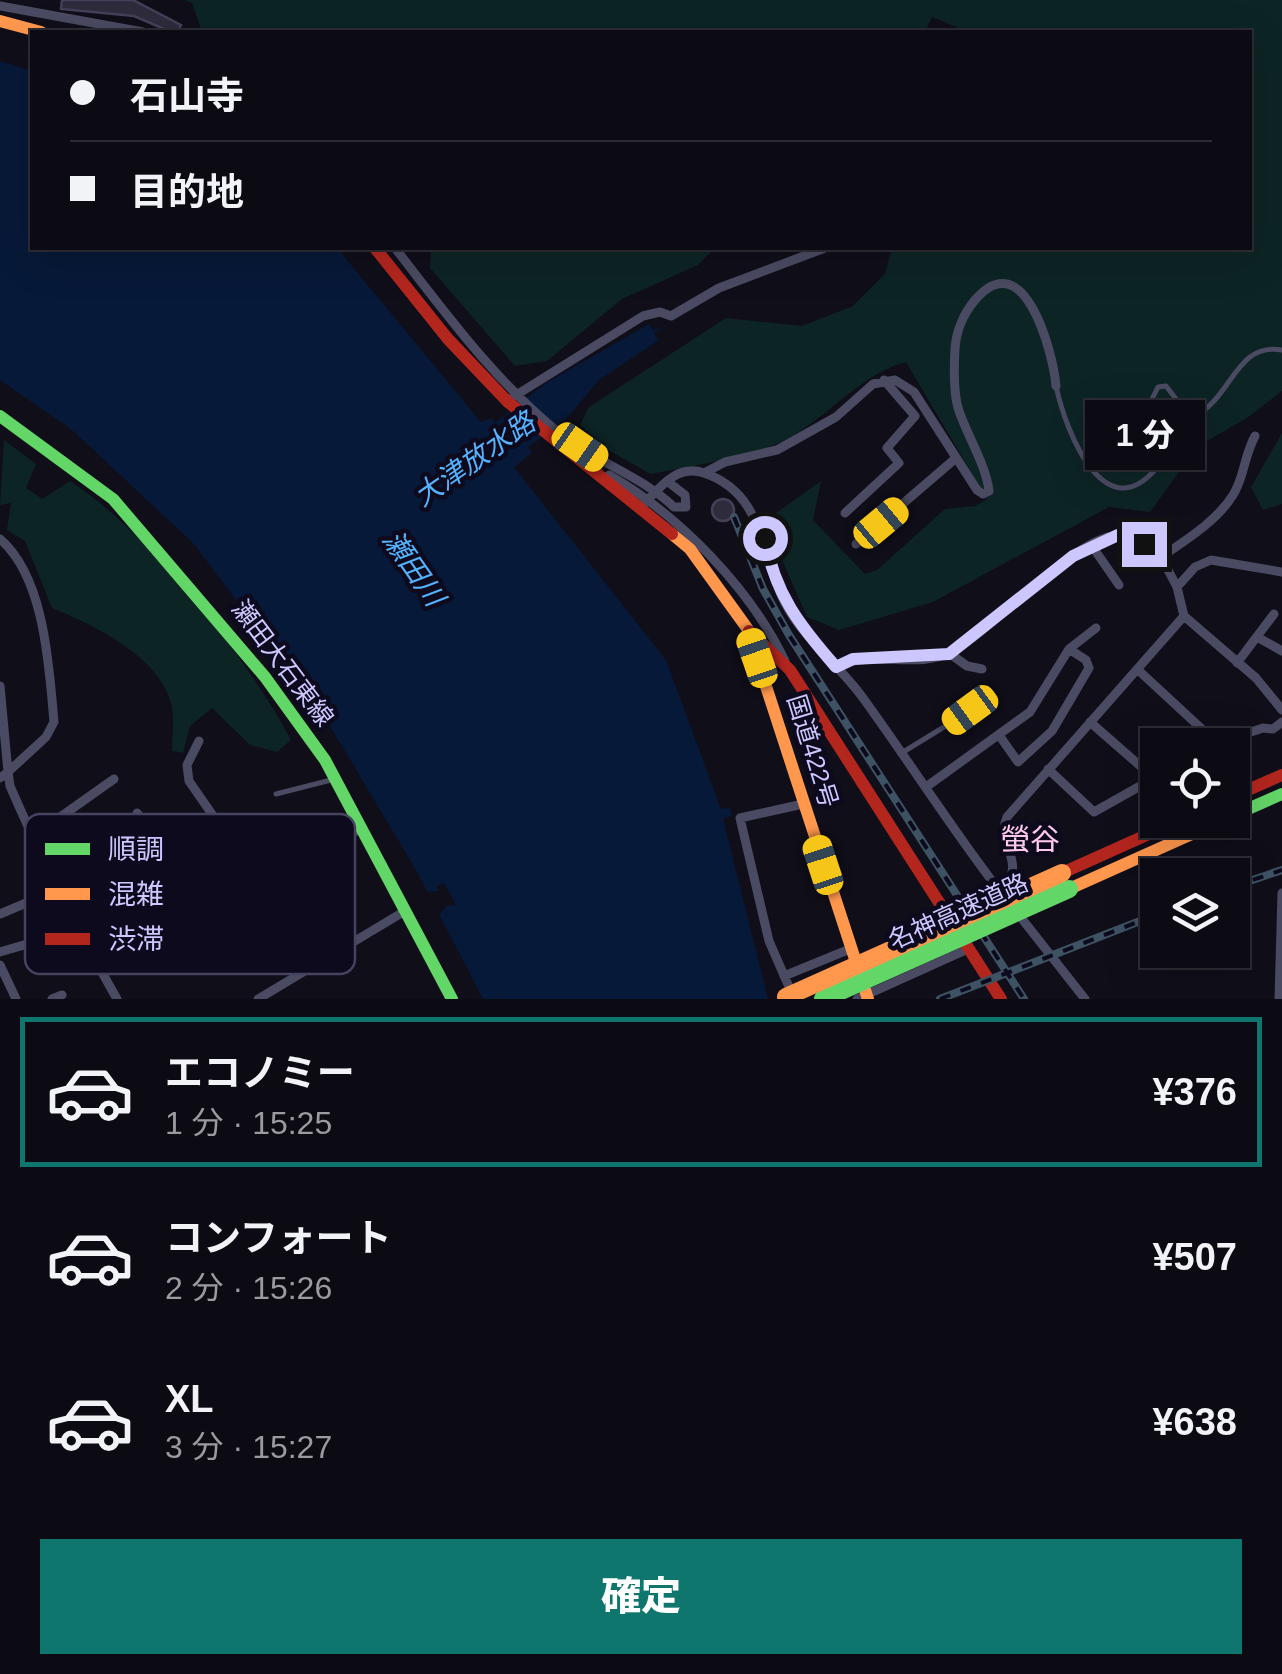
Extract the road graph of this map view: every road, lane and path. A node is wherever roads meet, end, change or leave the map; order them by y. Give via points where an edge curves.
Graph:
1 (0, 6) edge
2 (0, 21) edge
3 (89, 28) edge
4 (34, 30) edge
5 (116, 30) edge
6 (377, 250) edge
7 (397, 250) edge
8 (820, 250) edge
9 (1282, 350) edge
10 (884, 380) junction
11 (1056, 386) joint
12 (512, 401) junction
13 (0, 416) edge
14 (1255, 436) dead end
15 (956, 458) junction
16 (704, 473) junction
17 (667, 481) junction
18 (658, 490) junction
19 (645, 504) junction
20 (844, 513) dead end
21 (0, 539) edge
22 (856, 544) dead end
23 (1092, 546) junction
24 (1161, 557) junction
25 (1282, 572) edge
26 (1119, 585) dead end
27 (1177, 587) junction
28 (1274, 614) dead end
29 (1184, 616) junction
30 (747, 628) junction
31 (1096, 628) dead end
32 (1257, 637) junction
33 (1070, 649) junction
34 (1282, 651) edge
35 (949, 654) junction
36 (1237, 663) junction
37 (836, 667) junction
38 (982, 669) dead end
39 (1138, 669) junction
40 (790, 670) junction
41 (0, 686) edge
42 (970, 710) dead end
43 (1282, 710) edge
44 (1090, 722) junction
45 (1282, 722) edge
46 (1199, 728) edge
47 (999, 735) junction
48 (1250, 735) edge
49 (200, 741) dead end
50 (900, 754) junction
51 (1140, 764) edge
52 (1048, 770) junction
53 (1282, 774) edge
54 (4, 775) edge
55 (335, 778) junction
56 (114, 779) dead end
57 (1140, 786) edge
58 (926, 788) junction
59 (1250, 789) edge
60 (276, 794) dead end
61 (1282, 794) edge
62 (803, 804) junction
63 (1250, 808) edge
64 (65, 814) edge
65 (212, 814) edge
66 (354, 814) edge
67 (355, 816) edge
68 (25, 822) edge
69 (361, 828) junction
70 (355, 832) edge
71 (1146, 838) edge
72 (1177, 838) edge
73 (1066, 881) junction
74 (1001, 892) junction
75 (1282, 893) edge
76 (25, 903) edge
77 (405, 910) junction
78 (0, 914) edge
79 (355, 940) edge
80 (25, 945) edge
81 (851, 949) junction
82 (968, 949) junction
83 (0, 952) edge
84 (0, 964) edge
85 (103, 974) edge
86 (299, 974) edge
87 (784, 976) junction
88 (864, 998) edge
89 (16, 999) edge
90 (117, 999) edge
91 (258, 999) edge
92 (452, 999) edge
93 (782, 999) edge
94 (794, 999) edge
95 (823, 999) edge
96 (1001, 999) edge
97 (1085, 999) edge
98 (1279, 999) edge

1 - 3 street
2 - 4 main road
3 - 5 street
6 - 12 main road, 国道422号 via 448,339
7 - 12 street
8 - 12 street via 719,288 671,316 643,316
9 - 11 lane via 1250,354 1216,402 1197,414 1186,412 1166,386 1158,387 1150,403 1162,461 1124,489 1111,486 1080,456
10 - 15 street via 914,392
10 - 16 street via 777,450
10 - 20 street via 915,416 887,448 898,463
11 - 15 street via 1053,350 1032,308 1006,282 982,292 958,329 956,386 989,492 977,490
12 - 18 street via 599,460
12 - 19 main road, 国道422号 via 588,469
13 - 55 main road, 瀬田大石東線 via 100,488 149,538 265,676
14 - 24 street via 1234,494
15 - 22 street
16 - 17 street via 682,472
16 - 37 street via 749,505 786,606
17 - 18 street
17 - 18 street via 685,495 686,507 674,507
18 - 19 street
19 - 30 main road, 国道422号 via 706,566
19 - 40 street via 718,564
21 - 54 street via 20,566 42,624 54,722
23 - 24 street via 1118,535
23 - 26 street
23 - 35 street
24 - 27 street
25 - 27 street via 1211,560 1194,567
27 - 29 street
28 - 32 street
29 - 36 street
29 - 39 street
30 - 40 main road
30 - 62 main road, 国道422号
31 - 33 street
32 - 34 street
32 - 36 street
33 - 47 street via 1030,712
33 - 47 street via 1089,668 1052,731 1018,762
35 - 37 street via 853,659
35 - 38 street
36 - 43 street
37 - 50 street
39 - 44 street
39 - 46 street
40 - 82 main road
41 - 54 street
42 - 50 lane
44 - 51 street
44 - 52 street
45 - 48 street
47 - 58 street
49 - 65 street via 186,765
50 - 58 street
52 - 57 street via 1094,812
52 - 74 street via 1003,824 1014,866
53 - 59 main road
54 - 68 street
55 - 60 lane
55 - 66 main road, 瀬田大石東線
56 - 64 street
58 - 74 street
61 - 63 main road
62 - 81 main road, 国道422号
62 - 87 street via 740,818
67 - 69 main road, 瀬田大石東線
69 - 70 street
69 - 77 main road, 瀬田大石東線
71 - 73 main road, 名神高速道路
72 - 73 main road, 名神高速道路
73 - 93 main road, 名神高速道路, bridge
73 - 95 main road, 名神高速道路, bridge
74 - 97 street
75 - 98 street
76 - 78 street
77 - 79 street
77 - 92 main road, 瀬田大石東線
80 - 83 street
81 - 87 street
81 - 88 main road, 国道422号
82 - 88 street
82 - 96 main road
84 - 89 street
85 - 90 street
86 - 91 street
87 - 94 street

